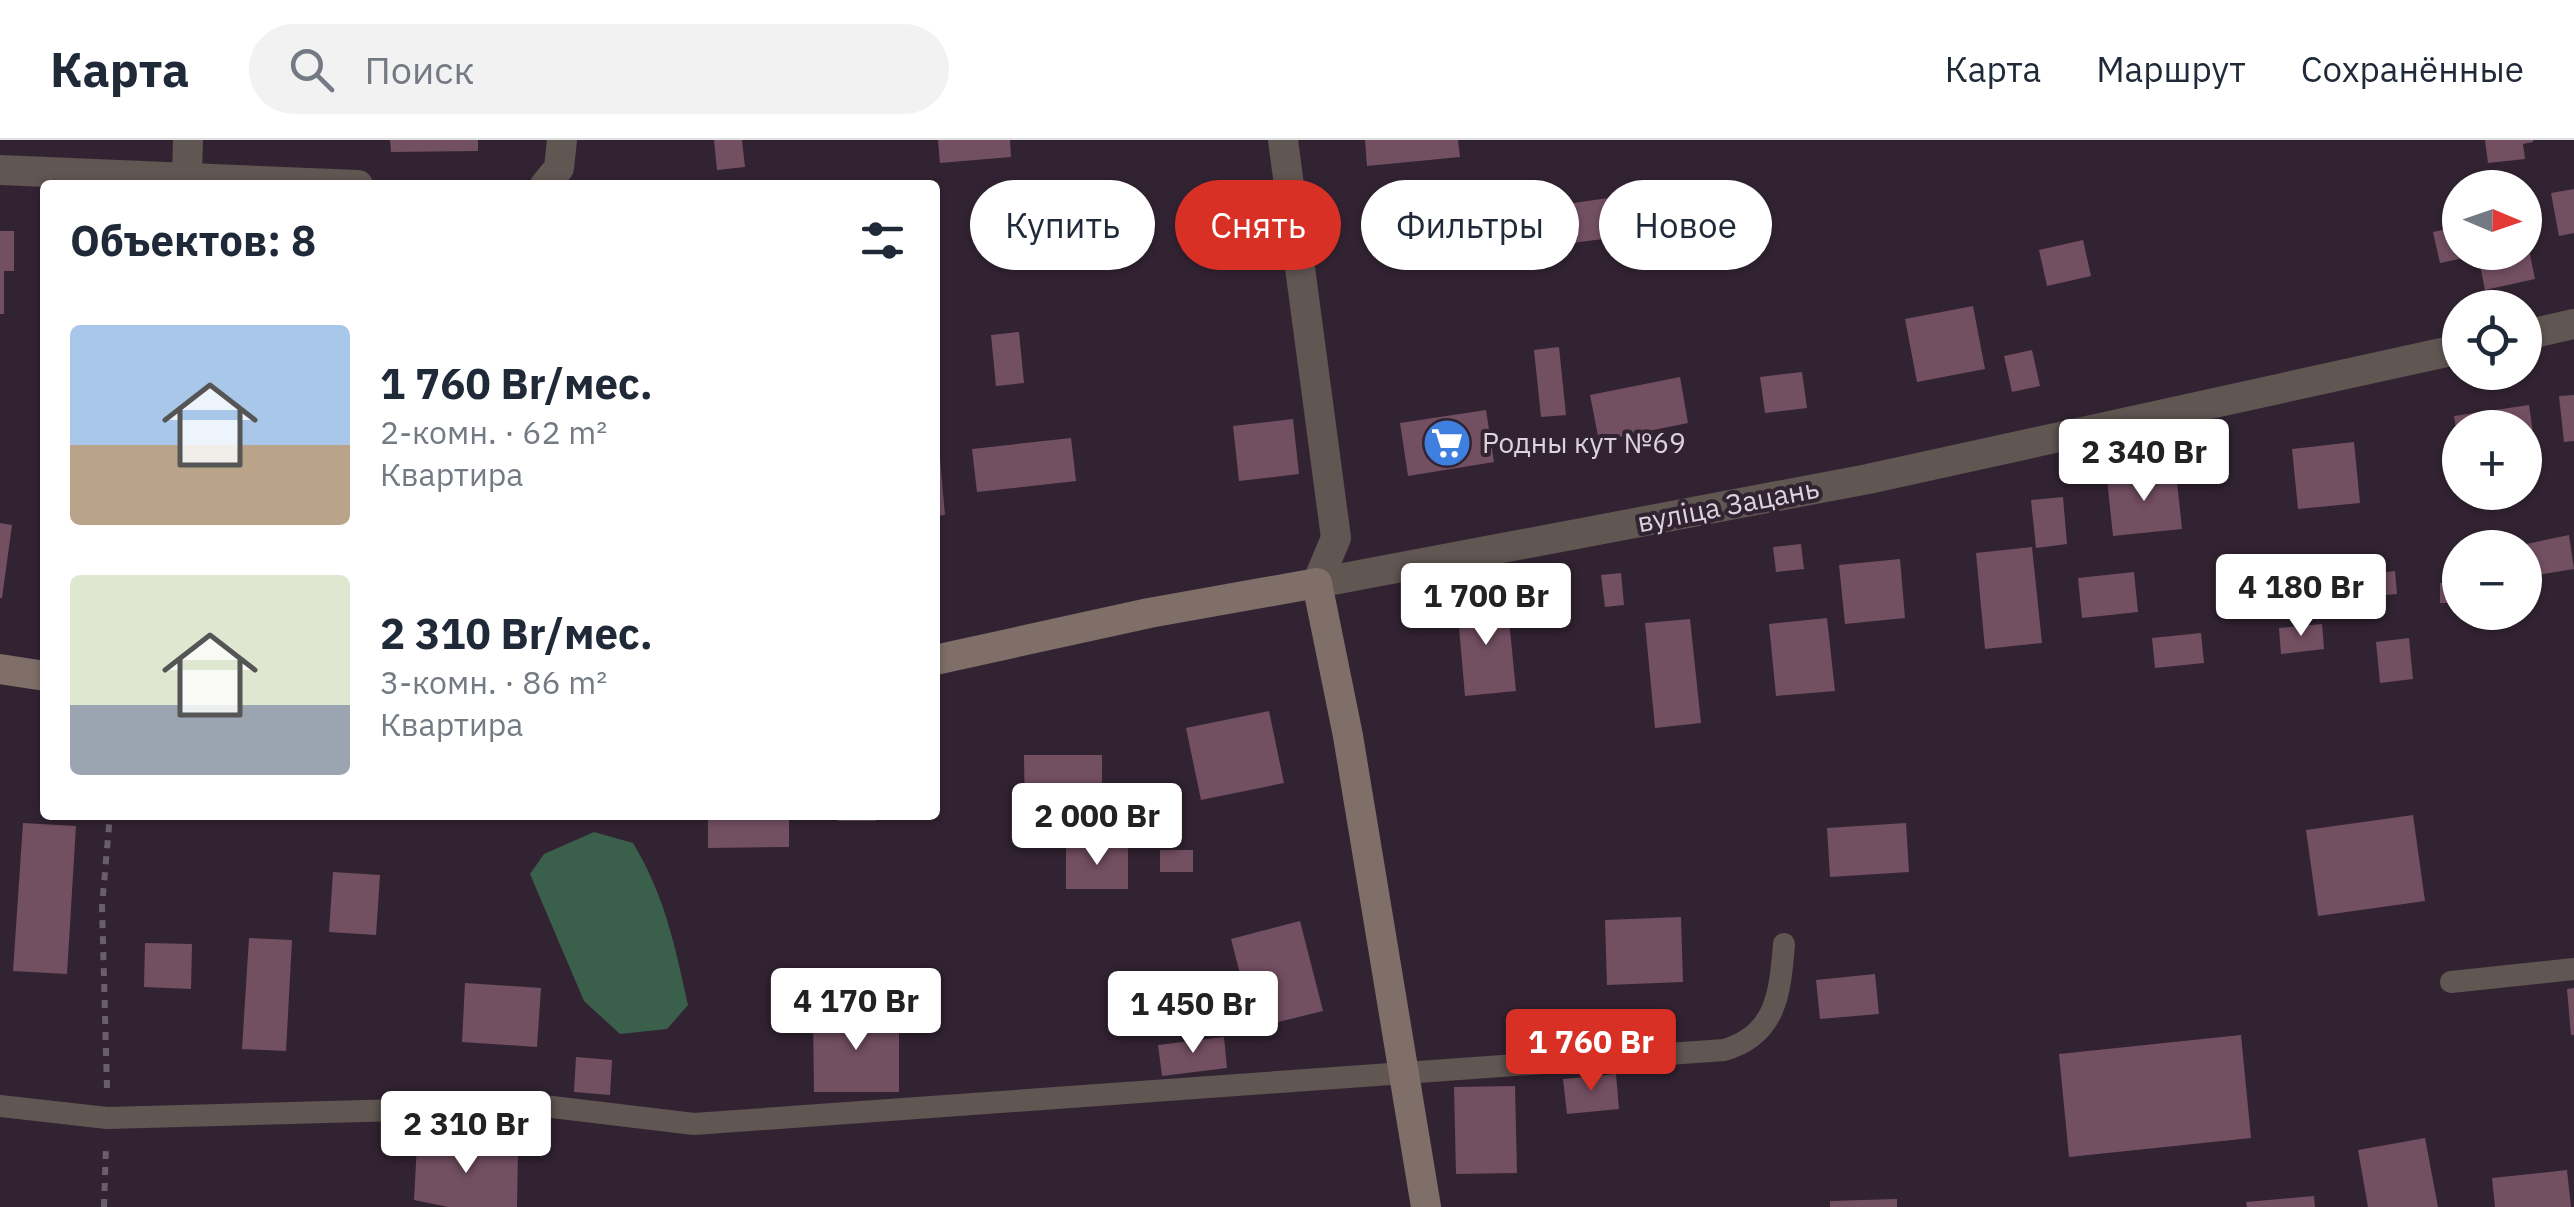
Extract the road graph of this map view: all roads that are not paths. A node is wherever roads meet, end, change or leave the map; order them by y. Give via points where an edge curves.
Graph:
1 (188, 140) edge
2 (562, 140) edge
3 (1283, 140) edge
4 (0, 170) edge
5 (187, 177) junction
6 (251, 180) edge
7 (549, 180) edge
8 (2574, 324) edge
9 (2542, 331) edge
10 (2442, 353) edge
11 (1317, 583) junction
12 (940, 659) edge
13 (0, 668) edge
14 (40, 675) edge
15 (1784, 944) dead end
16 (2574, 969) edge
17 (2451, 982) dead end
18 (1403, 1075) junction
19 (0, 1106) edge
20 (1426, 1207) edge

1 - 5 street
2 - 7 street via 559,168
3 - 11 street via 1336,538
4 - 5 street
5 - 6 street
8 - 9 street
10 - 11 street, вуліца Зацань via 1868,479
11 - 12 street, вуліца Зацань
11 - 18 street
13 - 14 street
15 - 18 lane via 1770,1014 1746,1044
16 - 17 lane
18 - 19 lane via 694,1124 544,1106 108,1118
18 - 20 street

